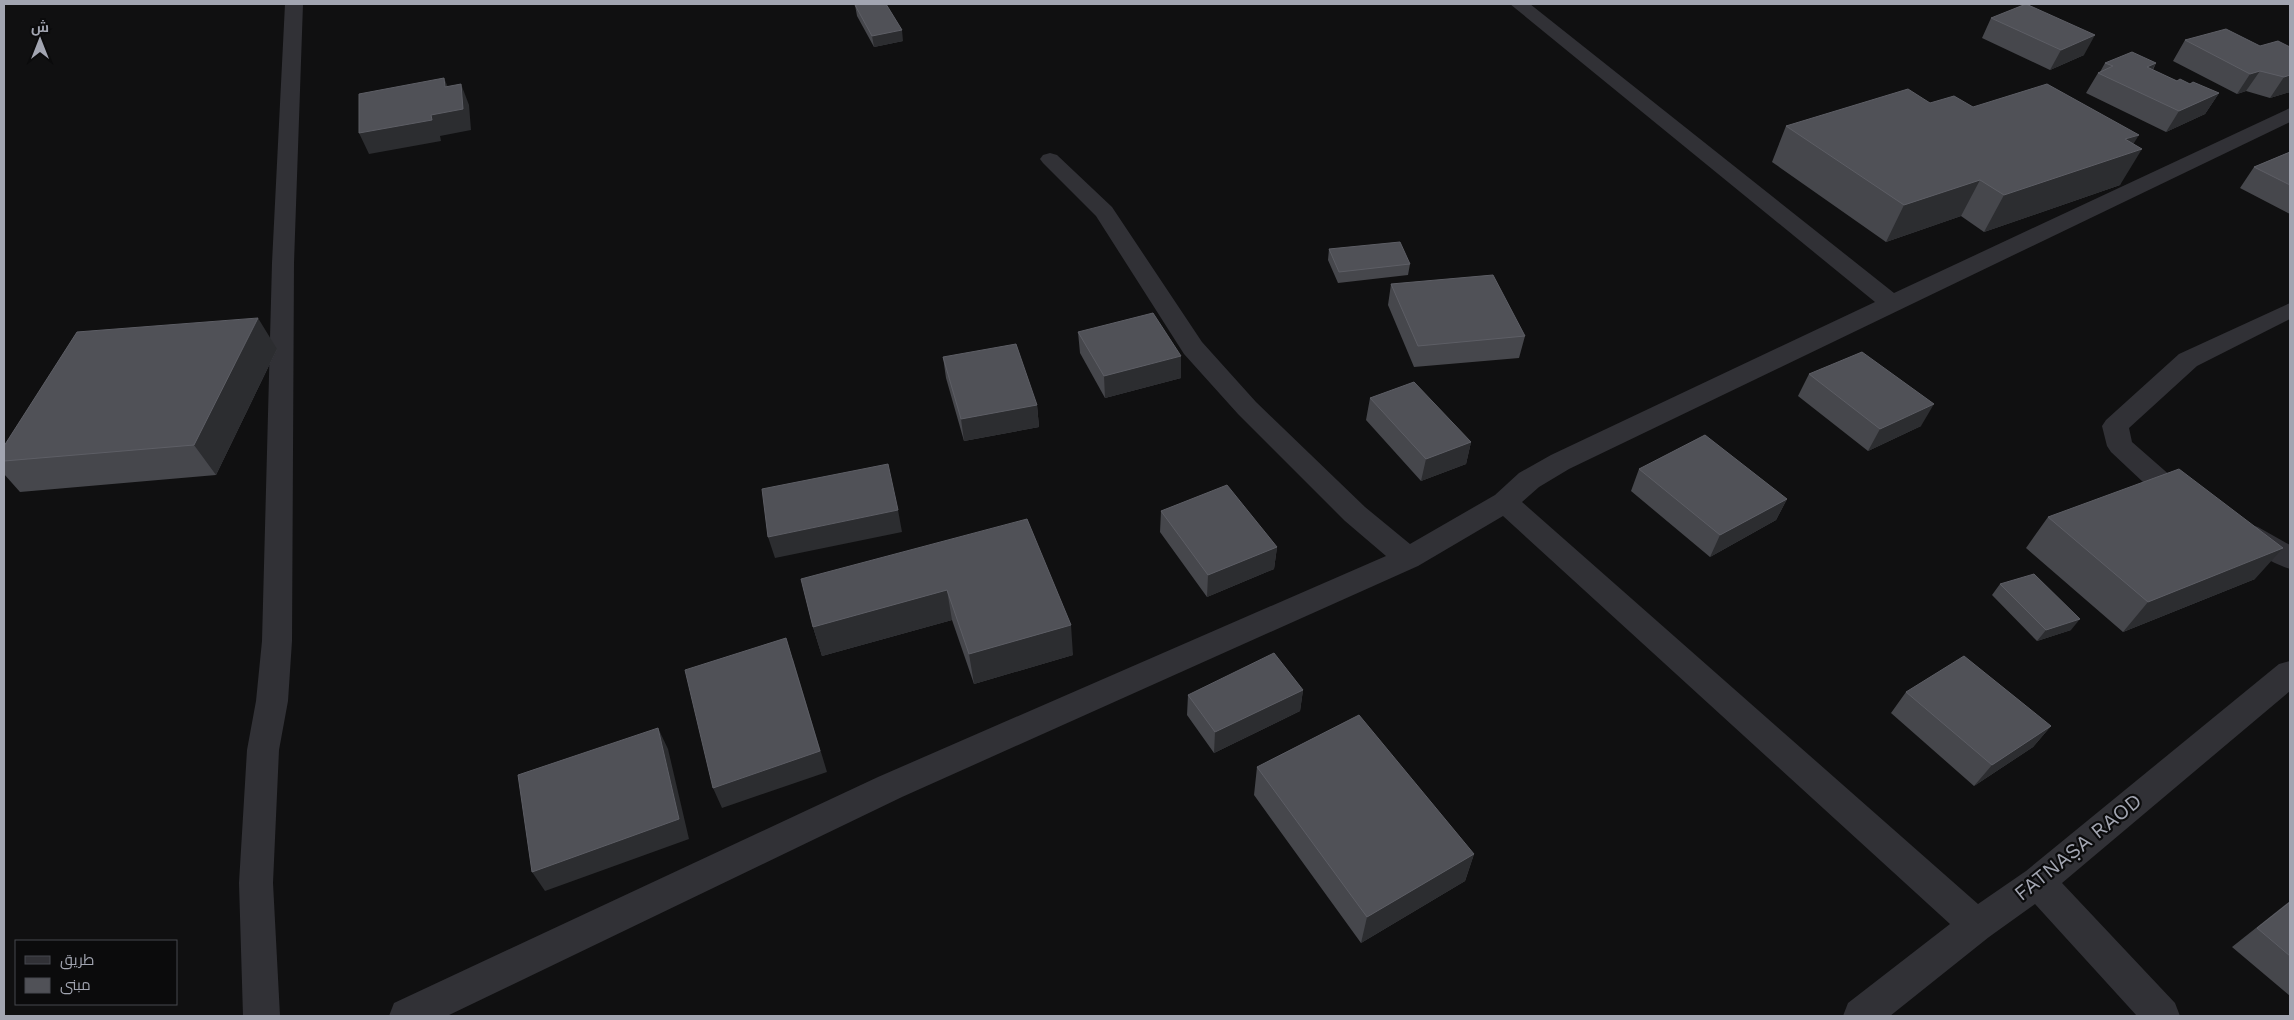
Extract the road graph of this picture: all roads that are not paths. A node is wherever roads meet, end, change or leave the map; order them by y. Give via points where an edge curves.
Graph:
1 (294, 4) edge
2 (1519, 4) edge
3 (2290, 114) edge
4 (1050, 159) dead end
5 (1891, 303) junction
6 (2290, 310) edge
7 (1505, 502) junction
8 (2204, 510) edge
9 (2230, 524) edge
10 (1408, 558) junction
11 (2290, 558) edge
12 (2290, 674) edge
13 (2038, 882) junction
14 (1976, 925) junction
15 (261, 1016) edge
16 (407, 1016) edge
17 (1861, 1016) edge
18 (2162, 1016) edge

1 - 15 street via 283,263 277,641 272,701 263,750 256,883
2 - 5 street
3 - 5 street
4 - 10 street via 1104,212 1193,348 1241,402 1355,514
5 - 7 street via 1560,462 1529,480
6 - 8 street via 2188,360 2115,426 2120,446 2170,491
7 - 10 street
7 - 14 street
9 - 11 street
10 - 16 street via 890,786
12 - 13 street, FATNAṢA RAOD
13 - 14 street, FATNAṢA RAOD
13 - 18 street
14 - 17 street, FATNAṢA RAOD

